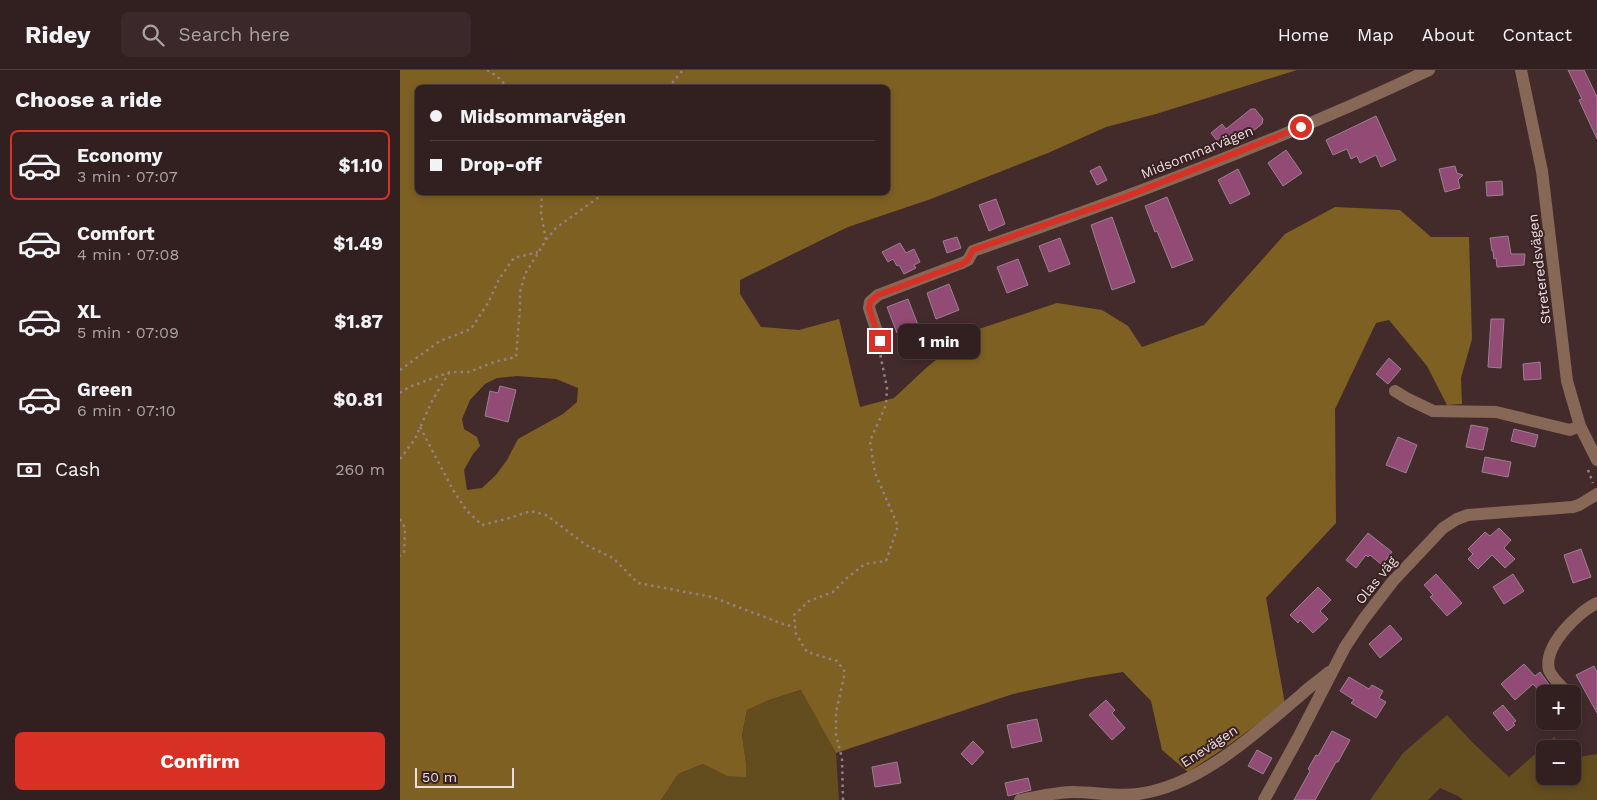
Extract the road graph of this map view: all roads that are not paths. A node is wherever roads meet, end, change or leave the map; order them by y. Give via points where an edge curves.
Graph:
1 (1428, 70) edge
2 (1521, 70) edge
3 (880, 341) road end
4 (1395, 391) dead end
5 (1580, 426) junction
6 (1597, 460) edge
7 (1597, 494) edge
8 (1597, 602) edge
9 (1333, 669) junction
10 (1560, 685) edge
11 (1020, 800) edge
12 (1264, 800) edge

1 - 3 street, Midsommarvägen via 1329,116 1117,200 973,250 962,264 888,290 870,302 870,313
2 - 5 street, Streteredsvägen via 1542,172 1567,381
4 - 5 street via 1433,411 1496,412 1570,430
5 - 6 street, Streteredsvägen
7 - 9 street, Olas väg via 1573,507 1468,515 1443,528 1393,581 1353,635
8 - 10 street via 1569,623 1552,652 1548,664 1553,678
9 - 11 street, Enevägen via 1214,764 1184,780 1138,794 1072,792
9 - 12 street, Olas väg

